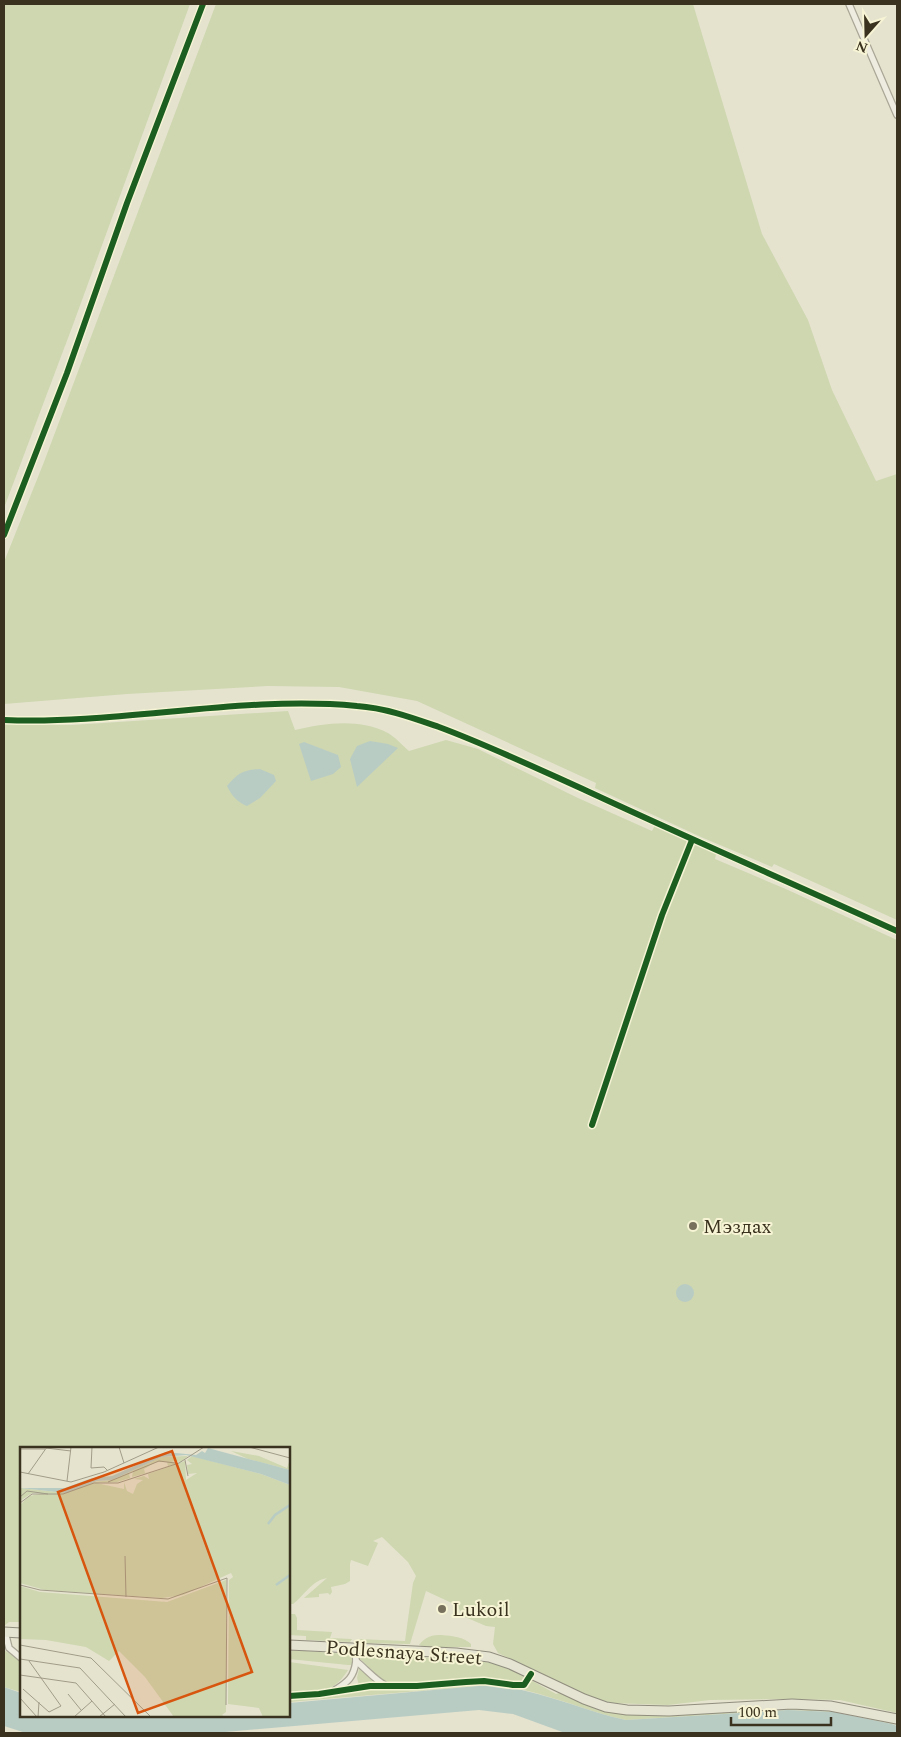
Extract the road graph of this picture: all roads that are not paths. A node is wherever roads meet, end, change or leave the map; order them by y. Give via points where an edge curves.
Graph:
1 (203, 4) edge
2 (849, 4) edge
3 (897, 115) edge
4 (4, 535) edge
5 (4, 720) edge
6 (692, 840) junction
7 (897, 931) edge
8 (592, 1125) dead end
9 (4, 1632) edge
10 (20, 1633) edge
11 (290, 1646) edge
12 (355, 1649) junction
13 (20, 1655) edge
14 (356, 1662) junction
15 (531, 1674) junction
16 (389, 1687) junction
17 (331, 1692) junction
18 (290, 1696) edge
19 (897, 1719) edge

1 - 4 street
2 - 3 street
5 - 6 street via 95,718 306,703 360,706 405,715 471,739
6 - 7 street
6 - 8 street via 662,915
9 - 10 main road
9 - 13 street via 9,1648
11 - 12 main road, Podlesnaya Street
12 - 14 street
12 - 15 main road, Podlesnaya Street via 489,1657
14 - 16 street
14 - 17 street via 347,1683
15 - 16 street via 524,1685 484,1681
15 - 19 main road, Podlesnaya Street via 584,1699 627,1710 669,1711 792,1704 830,1706
16 - 17 street via 370,1686
17 - 18 street

